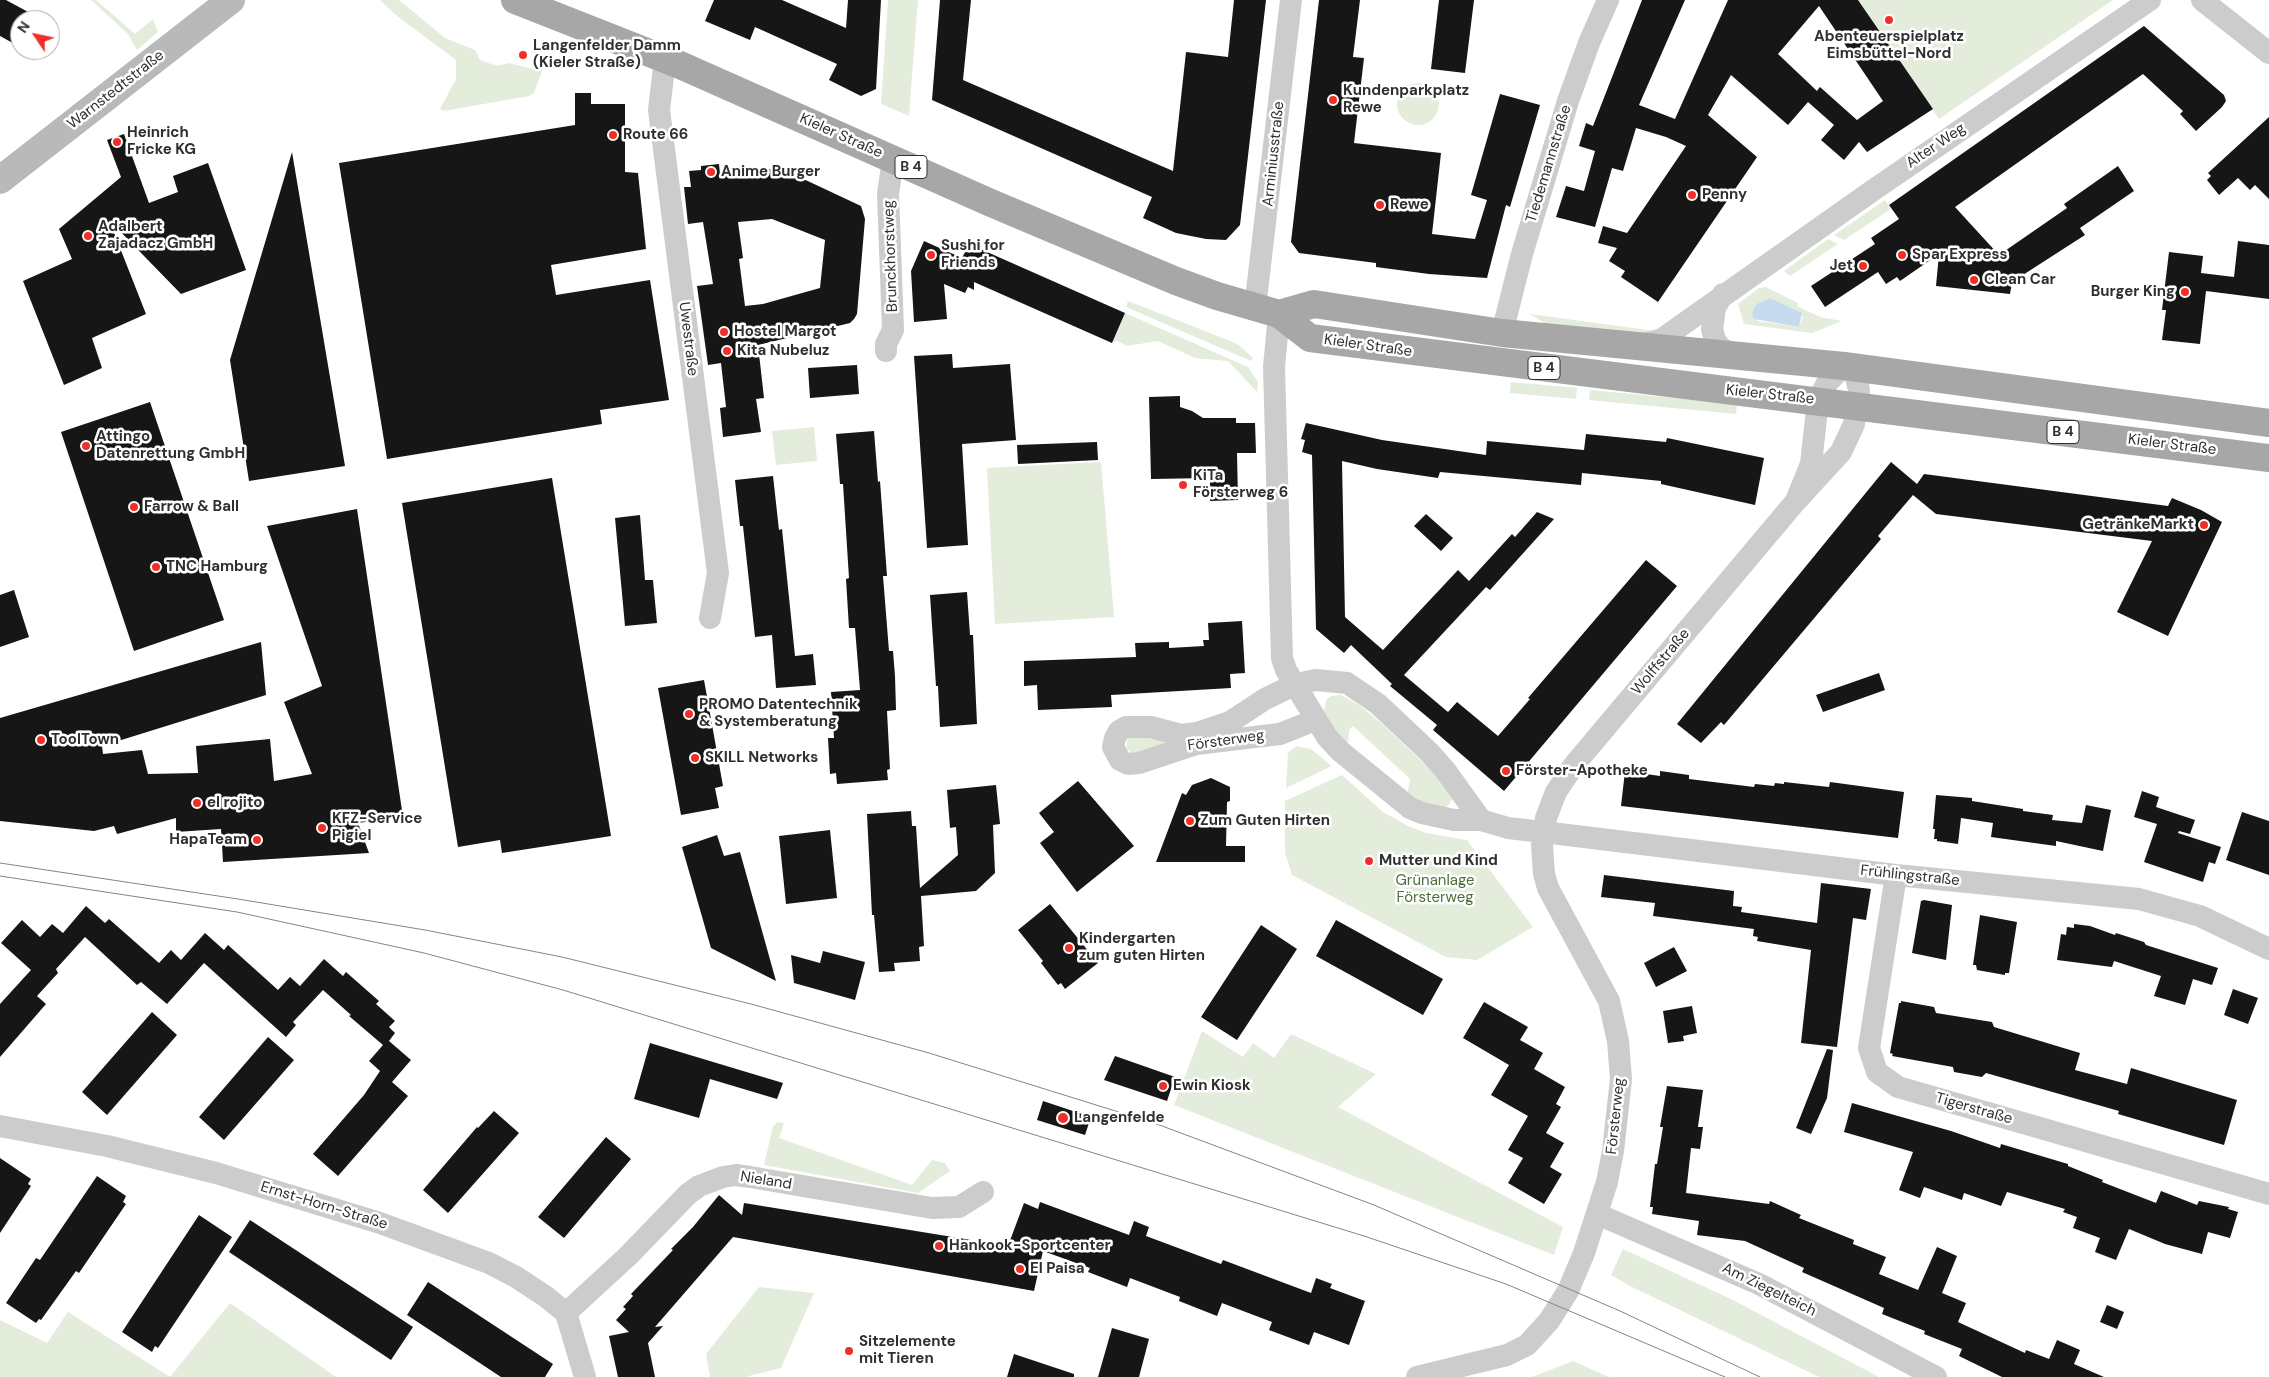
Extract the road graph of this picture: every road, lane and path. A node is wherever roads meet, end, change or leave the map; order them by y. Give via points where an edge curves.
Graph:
1 (232, 0) edge
2 (515, 0) edge
3 (1291, 0) edge
4 (1608, 0) edge
5 (2150, 0) edge
6 (2202, 0) edge
7 (2269, 53) edge
8 (665, 59) junction
9 (894, 160) junction
10 (0, 180) edge
11 (1724, 294) junction
12 (1267, 311) junction
13 (1502, 333) junction
14 (1637, 347) junction
15 (886, 351) dead end
16 (1734, 356) junction
17 (1844, 366) junction
18 (1818, 400) junction
19 (1858, 405) junction
20 (2269, 423) edge
21 (2269, 458) edge
22 (1796, 501) junction
23 (710, 618) dead end
24 (1296, 684) junction
25 (1315, 720) junction
26 (1481, 820) junction
27 (1544, 832) junction
28 (1896, 874) junction
29 (2269, 949) edge
30 (0, 1126) edge
31 (984, 1192) dead end
32 (2269, 1194) edge
33 (1598, 1214) junction
34 (566, 1313) junction
35 (585, 1377) edge
36 (1417, 1377) edge
37 (1936, 1377) edge

1 - 10 street, Warnstedtstraße
2 - 8 main road, Kieler Straße / B 4
3 - 12 street, Arminiusstraße
4 - 13 street, Tiedemannstraße via 1568,101
5 - 11 street, Alter Weg
6 - 7 street
8 - 9 main road, Kieler Straße / B 4
8 - 23 street, Uwestraße via 658,110 718,573
9 - 12 main road, Kieler Straße / B 4 via 1176,281
9 - 15 street, Brunckhorstweg via 888,194 893,330
11 - 14 street, Alter Weg via 1662,339
11 - 16 street via 1715,308 1712,328 1715,340
12 - 13 main road, B 4 via 1314,304
12 - 18 main road, Kieler Straße / B 4 via 1310,338
12 - 24 street via 1274,367 1282,658
13 - 14 main road, B 4
14 - 16 main road, B 4
16 - 17 main road, B 4
17 - 18 street, Wolffstraße via 1827,384
17 - 19 street, Wolffstraße via 1855,374 1858,382
17 - 20 main road, B 4
18 - 19 main road, Kieler Straße / B 4
18 - 22 street, Wolffstraße via 1811,464
19 - 21 main road, Kieler Straße / B 4
19 - 22 street, Wolffstraße via 1850,435 1840,452
22 - 27 street, Wolffstraße via 1569,771 1550,804
24 - 25 street
24 - 25 street, Försterweg via 1230,722 1197,733 1181,735 1151,727 1126,727 1119,731 1113,747 1116,755 1128,764 1139,763 1182,747 1280,734
24 - 26 street, Försterweg via 1316,680 1347,683 1378,704 1445,770
25 - 26 street via 1340,751 1410,808 1454,820
26 - 27 street via 1508,828
27 - 28 street, Frühlingstraße
27 - 33 street, Försterweg via 1543,861 1548,888 1609,1001 1618,1041 1621,1079 1613,1151
28 - 29 street, Frühlingstraße via 2139,900 2200,916
28 - 32 street, Tigerstraße via 1869,1048 1877,1072 1898,1087
30 - 34 street, Ernst-Horn-Straße via 161,1159 380,1223 489,1263 516,1277
31 - 34 street, Nieland via 959,1206 932,1208 750,1177 723,1176 688,1194
33 - 36 street, Försterweg via 1568,1291 1549,1321 1526,1345 1507,1355
33 - 37 street, Am Ziegelteich via 1759,1284
34 - 35 street

